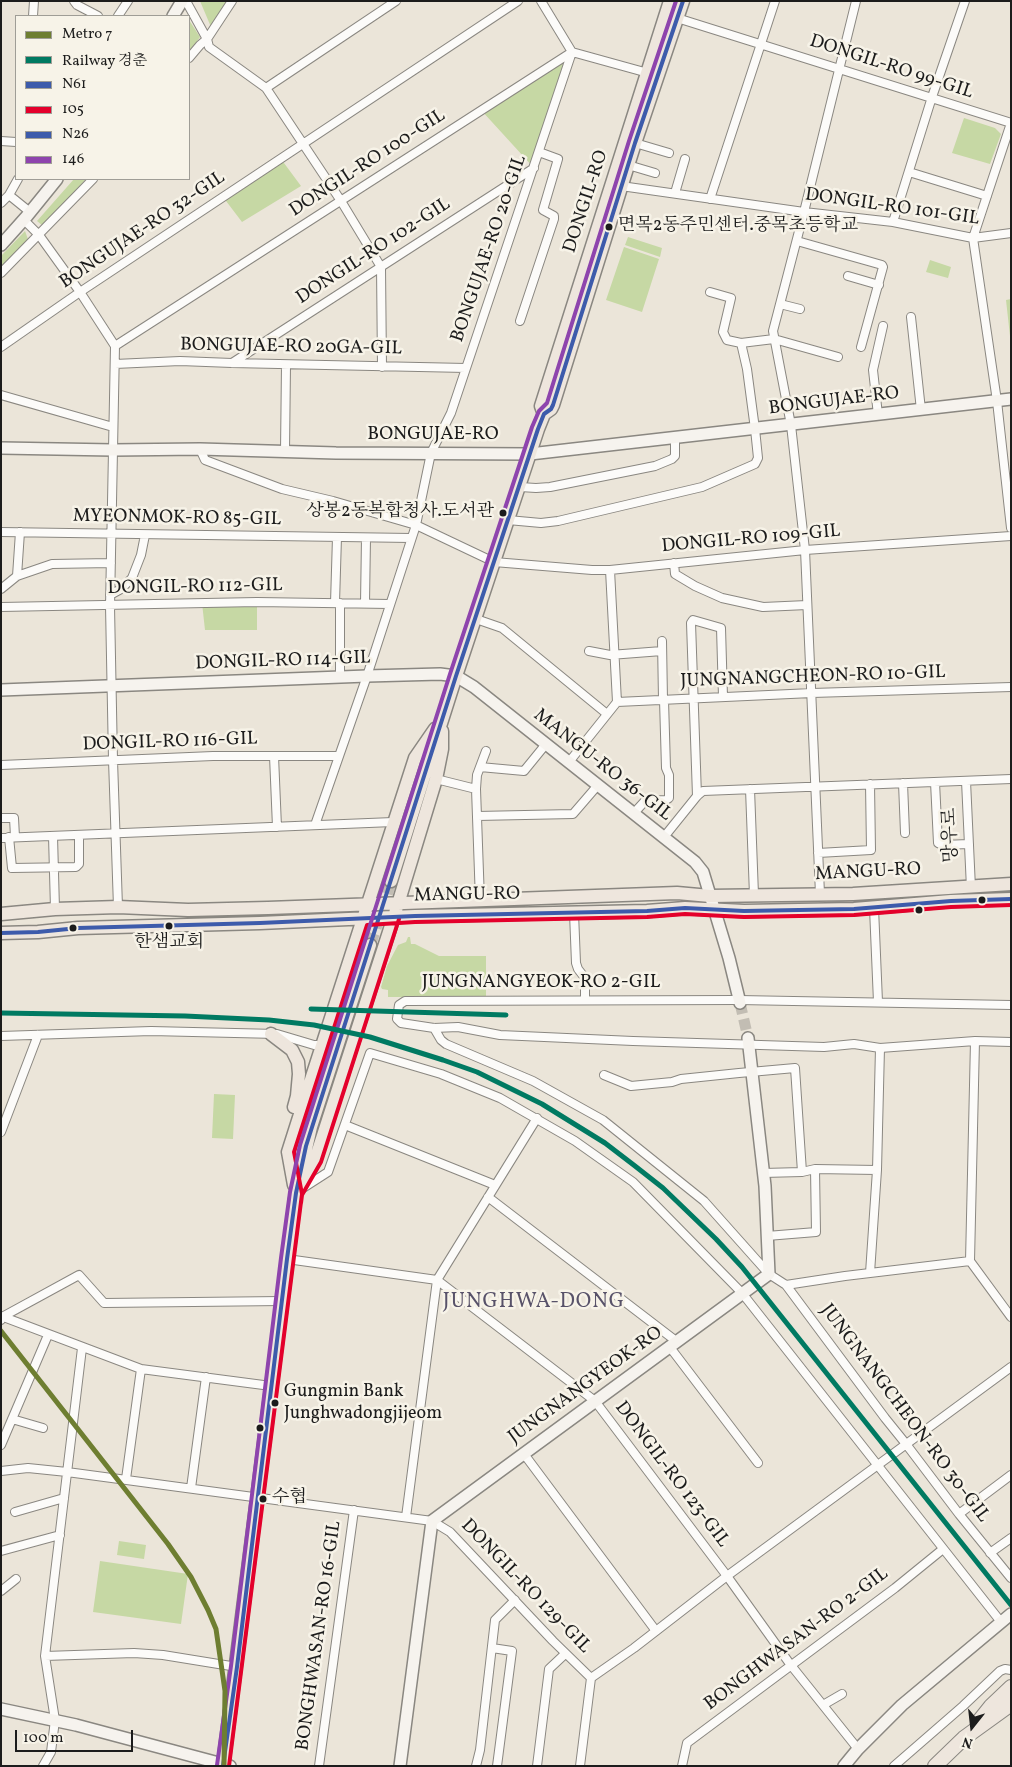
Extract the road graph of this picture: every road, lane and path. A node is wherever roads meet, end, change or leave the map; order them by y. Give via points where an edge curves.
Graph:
1 (34, 1) edge
2 (74, 1) edge
3 (128, 1) edge
4 (184, 1) edge
5 (232, 1) edge
6 (396, 1) edge
7 (518, 1) edge
8 (540, 1) edge
9 (670, 1) edge
10 (683, 1) edge
11 (775, 1) edge
12 (856, 1) edge
13 (965, 1) edge
14 (33, 15) edge
15 (96, 15) edge
16 (119, 15) edge
17 (174, 15) edge
18 (678, 18) junction
19 (207, 39) junction
20 (762, 44) junction
21 (572, 52) junction
22 (190, 57) edge
23 (840, 69) junction
24 (648, 73) junction
25 (266, 88) junction
26 (932, 97) junction
27 (1011, 123) edge
28 (1, 141) edge
29 (15, 142) edge
30 (304, 143) junction
31 (635, 143) junction
32 (539, 152) junction
33 (669, 153) dead end
34 (685, 159) dead end
35 (628, 165) junction
36 (534, 168) junction
37 (909, 172) junction
38 (655, 173) dead end
39 (17, 180) edge
40 (56, 180) edge
41 (92, 180) edge
42 (621, 186) junction
43 (674, 193) junction
44 (9, 195) junction
45 (986, 196) junction
46 (710, 199) junction
47 (341, 201) junction
48 (1, 203) edge
49 (804, 212) junction
50 (27, 216) junction
51 (893, 222) junction
52 (1011, 233) edge
53 (39, 235) junction
54 (972, 238) junction
55 (797, 241) junction
56 (1, 245) edge
57 (381, 267) junction
58 (1, 273) edge
59 (848, 276) dead end
60 (879, 284) junction
61 (80, 292) junction
62 (710, 292) dead end
63 (780, 304) junction
64 (800, 310) dead end
65 (911, 316) dead end
66 (520, 321) dead end
67 (882, 326) dead end
68 (774, 339) junction
69 (741, 343) junction
70 (115, 346) junction
71 (1, 347) edge
72 (861, 347) dead end
73 (838, 357) dead end
74 (115, 364) junction
75 (232, 364) junction
76 (286, 365) junction
77 (382, 367) junction
78 (466, 368) junction
79 (1, 395) edge
80 (1011, 399) edge
81 (996, 400) junction
82 (921, 410) junction
83 (544, 414) junction
84 (878, 415) junction
85 (791, 425) junction
86 (114, 427) junction
87 (755, 429) junction
88 (675, 438) junction
89 (1, 448) edge
90 (200, 449) junction
91 (113, 450) junction
92 (285, 451) junction
93 (431, 453) junction
94 (530, 454) junction
95 (1008, 477) edge
96 (520, 487) junction
97 (508, 520) junction
98 (416, 525) junction
99 (1011, 528) edge
100 (1, 532) edge
101 (20, 532) junction
102 (112, 534) junction
103 (145, 535) junction
104 (1011, 536) edge
105 (337, 538) junction
106 (366, 538) junction
107 (411, 538) junction
108 (805, 550) junction
109 (494, 562) junction
110 (111, 563) junction
111 (674, 564) junction
112 (610, 570) junction
113 (17, 576) junction
114 (1, 589) edge
115 (110, 595) junction
116 (338, 603) junction
117 (365, 603) junction
118 (390, 604) junction
119 (808, 605) junction
120 (110, 606) junction
121 (1, 607) edge
122 (476, 619) junction
123 (662, 640) dead end
124 (589, 651) dead end
125 (662, 651) junction
126 (614, 654) junction
127 (340, 676) junction
128 (367, 676) junction
129 (456, 676) junction
130 (111, 685) junction
131 (1011, 687) edge
132 (1, 690) edge
133 (812, 693) junction
134 (723, 697) junction
135 (693, 698) junction
136 (664, 700) junction
137 (617, 702) junction
138 (607, 714) junction
139 (442, 719) junction
140 (546, 744) junction
141 (486, 751) dead end
142 (274, 756) junction
143 (339, 756) junction
144 (113, 760) junction
145 (569, 762) junction
146 (1, 765) edge
147 (480, 767) junction
148 (436, 778) junction
149 (1011, 779) edge
150 (966, 781) junction
151 (935, 782) junction
152 (903, 783) junction
153 (870, 784) junction
154 (598, 785) junction
155 (815, 786) junction
156 (476, 789) junction
157 (750, 789) junction
158 (697, 796) junction
159 (634, 814) junction
160 (477, 816) junction
161 (1, 818) edge
162 (393, 822) junction
163 (315, 825) junction
164 (277, 827) junction
165 (116, 833) junction
166 (905, 833) dead end
167 (79, 835) junction
168 (53, 836) junction
169 (9, 837) edge
170 (664, 837) junction
171 (969, 844) junction
172 (818, 853) junction
173 (54, 868) junction
174 (375, 879) junction
175 (397, 883) junction
176 (1011, 884) edge
177 (971, 888) junction
178 (820, 894) junction
179 (754, 895) junction
180 (710, 896) junction
181 (1011, 899) edge
182 (480, 901) junction
183 (398, 904) junction
184 (366, 905) junction
185 (118, 907) junction
186 (874, 908) junction
187 (55, 909) junction
188 (714, 910) junction
189 (574, 913) junction
190 (1, 914) edge
191 (393, 917) junction
192 (362, 919) junction
193 (1, 933) edge
194 (355, 943) junction
195 (376, 948) junction
196 (585, 1000) junction
197 (739, 1002) junction
198 (878, 1002) junction
199 (1011, 1006) edge
200 (434, 1028) junction
201 (271, 1034) junction
202 (38, 1035) junction
203 (1, 1036) edge
204 (748, 1041) junction
205 (975, 1041) junction
206 (1011, 1042) edge
207 (322, 1044) junction
208 (880, 1048) junction
209 (753, 1071) junction
210 (604, 1075) dead end
211 (537, 1118) junction
212 (345, 1125) junction
213 (1, 1132) edge
214 (288, 1152) junction
215 (815, 1169) junction
216 (877, 1170) junction
217 (802, 1172) junction
218 (764, 1173) junction
219 (495, 1185) junction
220 (296, 1193) junction
221 (488, 1197) junction
222 (767, 1236) junction
223 (287, 1259) junction
224 (970, 1261) junction
225 (870, 1273) junction
226 (768, 1274) junction
227 (437, 1280) junction
228 (786, 1285) junction
229 (742, 1293) junction
230 (282, 1301) junction
231 (1011, 1317) edge
232 (2, 1318) edge
233 (48, 1334) junction
234 (672, 1344) junction
235 (82, 1348) junction
236 (1011, 1367) edge
237 (141, 1369) junction
238 (206, 1377) junction
239 (271, 1386) junction
240 (595, 1401) junction
241 (12, 1419) junction
242 (43, 1428) dead end
243 (1, 1444) edge
244 (906, 1444) junction
245 (524, 1454) junction
246 (758, 1463) dead end
247 (878, 1465) junction
248 (1, 1471) edge
249 (67, 1472) junction
250 (1011, 1475) edge
251 (126, 1479) junction
252 (191, 1488) junction
253 (256, 1497) junction
254 (64, 1498) junction
255 (354, 1510) junction
256 (15, 1512) dead end
257 (959, 1514) junction
258 (406, 1517) junction
259 (432, 1521) junction
260 (60, 1535) junction
261 (1011, 1538) edge
262 (943, 1549) junction
263 (1, 1550) edge
264 (990, 1553) junction
265 (727, 1576) junction
266 (1011, 1578) edge
267 (16, 1579) dead end
268 (1, 1591) edge
269 (515, 1600) junction
270 (1011, 1614) edge
271 (1001, 1622) junction
272 (656, 1631) junction
273 (492, 1648) junction
274 (565, 1654) junction
275 (45, 1656) junction
276 (790, 1664) junction
277 (237, 1667) junction
278 (1011, 1670) edge
279 (591, 1678) junction
280 (1011, 1687) edge
281 (842, 1694) dead end
282 (1011, 1704) edge
283 (823, 1706) junction
284 (1, 1709) edge
285 (55, 1720) junction
286 (964, 1738) junction
287 (858, 1749) junction
288 (225, 1765) edge
289 (43, 1766) edge
290 (319, 1766) edge
291 (400, 1766) edge
292 (476, 1766) edge
293 (496, 1766) edge
294 (537, 1766) edge
295 (580, 1766) edge
296 (682, 1766) edge
297 (844, 1766) edge
298 (894, 1766) edge
299 (935, 1766) edge

1 - 14 street
2 - 15 street
3 - 16 street
4 - 17 street
4 - 19 street
5 - 19 street
6 - 25 street
7 - 30 street, BONGUJAE-RO 32-GIL
8 - 21 street
9 - 24 main road, DONGIL-RO
10 - 18 main road, DONGIL-RO
11 - 20 street
12 - 23 street
13 - 26 street
18 - 20 street, DONGIL-RO 99-GIL
18 - 31 main road, DONGIL-RO
19 - 22 street
19 - 25 street via 209,47
20 - 23 street, DONGIL-RO 99-GIL
20 - 46 street
21 - 24 street
21 - 32 street, BONGUJAE-RO 20-GIL
21 - 47 street, DONGIL-RO 100-GIL
23 - 26 street, DONGIL-RO 99-GIL
23 - 49 street
24 - 83 main road, DONGIL-RO via 541,406
25 - 30 street
26 - 27 street, DONGIL-RO 99-GIL
26 - 37 street
27 - 45 street
28 - 29 street
30 - 47 street
30 - 61 street, BONGUJAE-RO 32-GIL
31 - 33 street
31 - 35 main road, DONGIL-RO
32 - 36 street, BONGUJAE-RO 20-GIL
32 - 66 street via 558,159 543,210 554,219
34 - 43 street
35 - 38 street
35 - 42 main road, DONGIL-RO
36 - 57 street, DONGIL-RO 102-GIL
36 - 78 street, BONGUJAE-RO 20-GIL
37 - 45 street
37 - 51 street
39 - 44 street
40 - 50 street
41 - 53 street
42 - 43 street, DONGIL-RO 101-GIL
42 - 83 main road, DONGIL-RO via 553,405
43 - 46 street, DONGIL-RO 101-GIL
44 - 48 street
44 - 50 street
45 - 54 street
46 - 49 street, DONGIL-RO 101-GIL
47 - 57 street
47 - 70 street, DONGIL-RO 100-GIL
49 - 51 street, DONGIL-RO 101-GIL
49 - 55 street
50 - 53 street
50 - 56 street
51 - 54 street, DONGIL-RO 101-GIL
52 - 54 street, DONGIL-RO 101-GIL
53 - 58 street
53 - 61 street
54 - 81 street
55 - 60 street via 882,265 884,269
55 - 63 street
57 - 75 street, DONGIL-RO 102-GIL
57 - 77 street
59 - 60 street
60 - 72 street
61 - 70 street
61 - 71 street, BONGUJAE-RO 32-GIL
62 - 69 street via 731,298 723,332 727,340
63 - 64 street
63 - 68 street
65 - 82 street
67 - 84 street via 873,370
68 - 69 street
68 - 73 street
68 - 85 street
69 - 87 street
70 - 74 street
74 - 75 street, BONGUJAE-RO 20GA-GIL via 180,361
74 - 86 street
75 - 76 street, BONGUJAE-RO 20GA-GIL
76 - 77 street, BONGUJAE-RO 20GA-GIL
76 - 92 street
77 - 78 street, BONGUJAE-RO 20GA-GIL
78 - 93 street, BONGUJAE-RO 20-GIL via 451,413
79 - 86 street
80 - 81 street, BONGUJAE-RO
81 - 82 street, BONGUJAE-RO
81 - 95 street
82 - 84 street, BONGUJAE-RO
83 - 94 main road, DONGIL-RO
84 - 85 street, BONGUJAE-RO
85 - 87 street, BONGUJAE-RO
85 - 108 street
86 - 91 street
87 - 88 street, BONGUJAE-RO
87 - 97 street via 756,464 708,486 558,521
88 - 94 street, BONGUJAE-RO
88 - 96 street via 675,456 655,466 548,487
89 - 91 street, BONGUJAE-RO
90 - 91 street, BONGUJAE-RO
90 - 92 street, BONGUJAE-RO
90 - 98 street via 204,460 282,489
91 - 102 street
92 - 93 street, BONGUJAE-RO
93 - 94 street, BONGUJAE-RO
93 - 98 street, BONGUJAE-RO 20-GIL
94 - 96 main road, DONGIL-RO
95 - 99 street
96 - 97 main road, DONGIL-RO
97 - 109 main road, DONGIL-RO
98 - 107 street, BONGUJAE-RO 20-GIL
98 - 109 street
100 - 101 street, MYEONMOK-RO 85-GIL
101 - 102 street, MYEONMOK-RO 85-GIL
101 - 113 street
102 - 103 street, MYEONMOK-RO 85-GIL
102 - 110 street
103 - 105 street, MYEONMOK-RO 85-GIL
103 - 115 street via 132,578 122,589
104 - 108 street, DONGIL-RO 109-GIL
105 - 106 street, MYEONMOK-RO 85-GIL
105 - 116 street
106 - 107 street, MYEONMOK-RO 85-GIL
106 - 117 street
107 - 118 street, BONGUJAE-RO 20-GIL
108 - 111 street, DONGIL-RO 109-GIL
108 - 119 street
109 - 112 street, DONGIL-RO 109-GIL
109 - 122 main road, DONGIL-RO
110 - 113 street via 52,564
110 - 115 street
111 - 112 street, DONGIL-RO 109-GIL
111 - 119 street via 675,574 722,598 763,607
112 - 126 street
113 - 114 street
115 - 120 street
116 - 117 street, DONGIL-RO 112-GIL
116 - 120 street, DONGIL-RO 112-GIL via 202,602
116 - 127 street
117 - 118 street, DONGIL-RO 112-GIL
118 - 128 street, BONGUJAE-RO 20-GIL
119 - 133 street
120 - 121 street, DONGIL-RO 112-GIL
120 - 130 street
122 - 129 main road, DONGIL-RO
122 - 138 street via 502,628
123 - 125 street
124 - 126 street
125 - 126 street
125 - 136 street
126 - 137 street
127 - 128 street, DONGIL-RO 114-GIL
127 - 130 street, DONGIL-RO 114-GIL
128 - 129 street, DONGIL-RO 114-GIL
128 - 143 street, BONGUJAE-RO 20-GIL
129 - 139 main road, DONGIL-RO
129 - 140 street, MANGU-RO 36-GIL
130 - 132 street, DONGIL-RO 114-GIL
130 - 144 street
131 - 133 street, JUNGNANGCHEON-RO 10-GIL
133 - 134 street, JUNGNANGCHEON-RO 10-GIL
133 - 155 street
134 - 135 street, JUNGNANGCHEON-RO 10-GIL
134 - 135 street via 721,628 693,620
135 - 136 street, JUNGNANGCHEON-RO 10-GIL
135 - 158 street
136 - 137 street, JUNGNANGCHEON-RO 10-GIL
136 - 159 street via 669,798 643,802
137 - 138 street
138 - 145 street
139 - 148 main road via 442,749
139 - 162 main road via 415,758
139 - 175 main road, DONGIL-RO
140 - 145 street, MANGU-RO 36-GIL
140 - 147 street via 524,771
141 - 147 street
142 - 143 street, DONGIL-RO 116-GIL
142 - 144 street, DONGIL-RO 116-GIL
142 - 164 street
143 - 163 street, BONGUJAE-RO 20-GIL
144 - 146 street, DONGIL-RO 116-GIL
144 - 165 street
145 - 154 street, MANGU-RO 36-GIL
147 - 156 street
148 - 156 street
148 - 175 main road
149 - 150 street
150 - 151 street
150 - 171 street, 망우로
151 - 152 street
151 - 171 street via 938,843
152 - 153 street
152 - 166 street
153 - 155 street
153 - 172 street via 871,850
154 - 159 street, MANGU-RO 36-GIL
154 - 160 street via 573,814
155 - 157 street
155 - 172 street
156 - 160 street
157 - 158 street via 704,791
157 - 179 street
158 - 170 street
159 - 170 street, MANGU-RO 36-GIL
160 - 182 street
161 - 169 street via 14,818
162 - 163 street
162 - 174 main road
163 - 164 street
164 - 165 street
165 - 167 street
165 - 185 street
167 - 168 street
167 - 173 street via 78,866
168 - 169 street
168 - 173 street
169 - 173 street via 12,868
170 - 180 street, MANGU-RO 36-GIL via 703,872
171 - 177 street, 망우로
172 - 178 street
173 - 187 street
174 - 175 main road via 390,889 399,888
174 - 184 main road
175 - 183 main road
176 - 177 main road, MANGU-RO
177 - 178 main road, MANGU-RO
178 - 179 main road, MANGU-RO
179 - 180 main road, MANGU-RO
180 - 182 main road, MANGU-RO via 677,893
180 - 188 street
181 - 186 main road, MANGU-RO
182 - 183 main road, MANGU-RO
183 - 184 main road, MANGU-RO
183 - 191 main road
184 - 185 main road via 188,910
184 - 192 main road
185 - 187 main road
186 - 188 main road, MANGU-RO
186 - 198 street, MANGU-RO
187 - 190 main road
188 - 189 main road, MANGU-RO via 685,908
188 - 197 street
189 - 191 main road, MANGU-RO
189 - 196 street via 576,963 585,978
191 - 192 main road, MANGU-RO
191 - 195 main road
192 - 193 main road, MANGU-RO
192 - 194 main road
194 - 195 main road via 368,937 379,941
194 - 207 main road
195 - 220 main road via 315,1160
196 - 197 street, JUNGNANGYEOK-RO 2-GIL
196 - 200 street, JUNGNANGYEOK-RO 2-GIL via 405,1001 399,1005 397,1019 401,1023
197 - 198 street, JUNGNANGYEOK-RO 2-GIL
198 - 199 street, JUNGNANGYEOK-RO 2-GIL
200 - 204 street via 458,1027 500,1035
200 - 226 street, JUNGNANGCHEON-RO 30-GIL via 446,1044 534,1081 602,1120 704,1202
201 - 202 street via 150,1031
201 - 207 street via 314,1045
201 - 214 main road via 292,1050 298,1062 297,1096 287,1134
202 - 203 street
202 - 213 street
204 - 208 street via 824,1047 854,1044
204 - 209 street
205 - 206 street
205 - 208 street
205 - 224 street
207 - 214 main road
208 - 216 street
209 - 210 street via 631,1086
209 - 217 street via 795,1068
209 - 218 street
211 - 212 street via 500,1098 441,1074 370,1052
211 - 219 street
211 - 229 street via 633,1182
212 - 219 street
212 - 220 street via 328,1172
214 - 220 main road
215 - 216 street
215 - 217 street
215 - 222 street via 816,1232
216 - 225 street
217 - 218 street
218 - 222 street
219 - 221 street
220 - 223 main road
221 - 227 street
221 - 234 street
222 - 226 street
223 - 227 street, DONGIL-RO 123-GIL
223 - 230 main road
224 - 225 street
224 - 231 street
225 - 228 street
226 - 228 street, JUNGNANGCHEON-RO 30-GIL
226 - 229 street, JUNGNANGYEOK-RO
227 - 240 street, DONGIL-RO 123-GIL
227 - 258 street
228 - 244 street, JUNGNANGCHEON-RO 30-GIL
229 - 234 street, JUNGNANGYEOK-RO
229 - 247 street
230 - 232 street via 104,1303 79,1275
230 - 239 main road
232 - 233 street
233 - 235 street
233 - 241 street
234 - 240 street, JUNGNANGYEOK-RO
234 - 246 street
235 - 237 street
235 - 249 street
236 - 244 street
237 - 238 street
237 - 251 street
238 - 239 street
238 - 252 street
239 - 253 main road
240 - 245 street, JUNGNANGYEOK-RO
240 - 265 street, DONGIL-RO 123-GIL
241 - 242 street
241 - 243 street
244 - 247 street
244 - 257 street, JUNGNANGCHEON-RO 30-GIL
245 - 259 street, JUNGNANGYEOK-RO
245 - 272 street
247 - 262 street
247 - 265 street
248 - 249 street, DONGIL-RO 129-GIL via 28,1468
249 - 251 street, DONGIL-RO 129-GIL
249 - 254 street
250 - 257 street
251 - 252 street, DONGIL-RO 129-GIL
252 - 253 street, DONGIL-RO 129-GIL
253 - 255 street, DONGIL-RO 129-GIL
253 - 277 main road
254 - 256 street
254 - 260 street
255 - 258 street, DONGIL-RO 129-GIL
255 - 290 street, BONGHWASAN-RO 16-GIL
257 - 264 street, JUNGNANGCHEON-RO 30-GIL
258 - 259 street, DONGIL-RO 129-GIL
259 - 269 street, DONGIL-RO 129-GIL via 450,1532
259 - 291 street
260 - 263 street
260 - 275 street
261 - 264 street
262 - 271 street
262 - 276 street, BONGHWASAN-RO 2-GIL
264 - 266 street, JUNGNANGCHEON-RO 30-GIL
265 - 272 street
265 - 276 street, DONGIL-RO 123-GIL
267 - 268 street
269 - 273 street via 495,1620
269 - 274 street, DONGIL-RO 129-GIL
270 - 271 street
271 - 287 street via 902,1704
272 - 279 street
273 - 292 street
273 - 293 street via 512,1651
274 - 279 street, DONGIL-RO 129-GIL
274 - 294 street via 550,1669
275 - 277 street via 134,1653
275 - 285 street
276 - 283 street, DONGIL-RO 123-GIL
276 - 296 street, BONGHWASAN-RO 2-GIL via 687,1743
277 - 288 main road
278 - 298 street via 1000,1671
279 - 295 street
280 - 286 highway
281 - 283 street
282 - 286 highway
283 - 287 street, DONGIL-RO 123-GIL
284 - 285 street
285 - 288 street
285 - 289 street via 51,1752
286 - 299 highway
287 - 297 street

